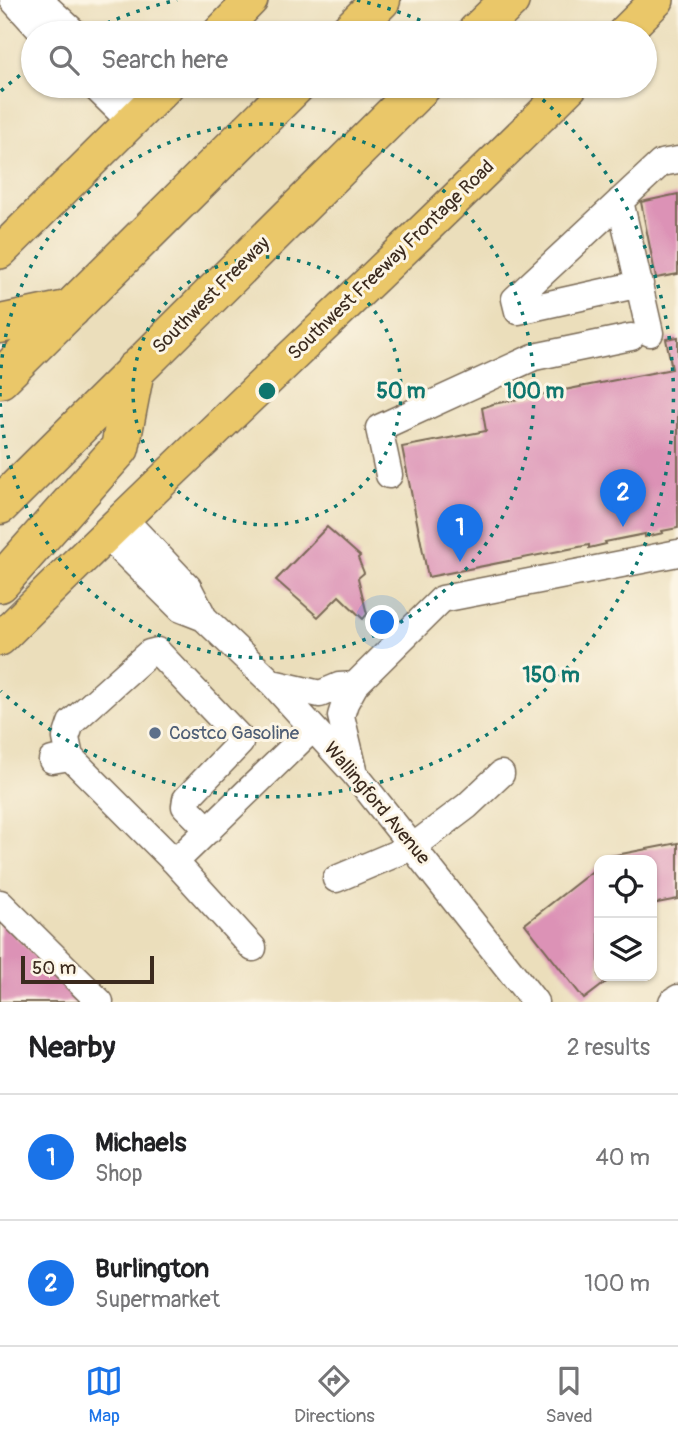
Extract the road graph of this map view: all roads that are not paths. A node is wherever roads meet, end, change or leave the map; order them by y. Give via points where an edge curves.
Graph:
1 (13, 0) edge
2 (38, 0) edge
3 (250, 0) edge
4 (381, 0) edge
5 (510, 0) edge
6 (657, 0) edge
7 (32, 21) edge
8 (62, 21) edge
9 (230, 21) edge
10 (360, 21) edge
11 (488, 21) edge
12 (636, 21) edge
13 (283, 98) edge
14 (410, 98) edge
15 (559, 98) edge
16 (143, 100) edge
17 (678, 160) edge
18 (620, 201) junction
19 (0, 252) edge
20 (639, 284) junction
21 (71, 309) junction
22 (0, 324) edge
23 (135, 370) junction
24 (0, 379) edge
25 (389, 475) dead end
26 (0, 505) edge
27 (114, 526) junction
28 (678, 553) edge
29 (0, 583) edge
30 (0, 639) edge
31 (272, 683) junction
32 (355, 685) junction
33 (313, 728) junction
34 (354, 773) junction
35 (501, 774) dead end
36 (209, 830) junction
37 (414, 846) junction
38 (175, 862) junction
39 (336, 879) dead end
40 (0, 903) edge
41 (253, 948) dead end
42 (678, 998) edge
43 (100, 1002) edge
44 (535, 1002) edge
45 (672, 1002) edge

1 - 7 street
2 - 8 street
3 - 9 main road
4 - 10 highway
5 - 11 highway
6 - 12 main road
13 - 21 highway
14 - 23 highway, Southwest Freeway
15 - 27 main road, Southwest Freeway Frontage Road via 393,263
16 - 19 main road
17 - 18 street via 662,163
18 - 20 street
18 - 20 street via 515,299 518,311
20 - 25 street via 640,335 534,357 379,428
21 - 22 highway
21 - 24 highway
23 - 26 highway, Southwest Freeway
23 - 29 highway via 120,448
27 - 30 main road, Southwest Freeway Frontage Road
27 - 31 street, Wallingford Avenue via 181,609 204,618
28 - 32 street via 442,598
31 - 32 street via 320,694
31 - 33 street, Wallingford Avenue
32 - 34 street via 341,716
33 - 34 street, Wallingford Avenue
33 - 36 street
34 - 37 street, Wallingford Avenue
35 - 37 street
36 - 38 street
36 - 38 street via 185,806 186,799 240,738 157,651 149,653 71,723 61,758
37 - 39 street
37 - 44 street, Wallingford Avenue
38 - 41 street
40 - 43 street
42 - 45 street

